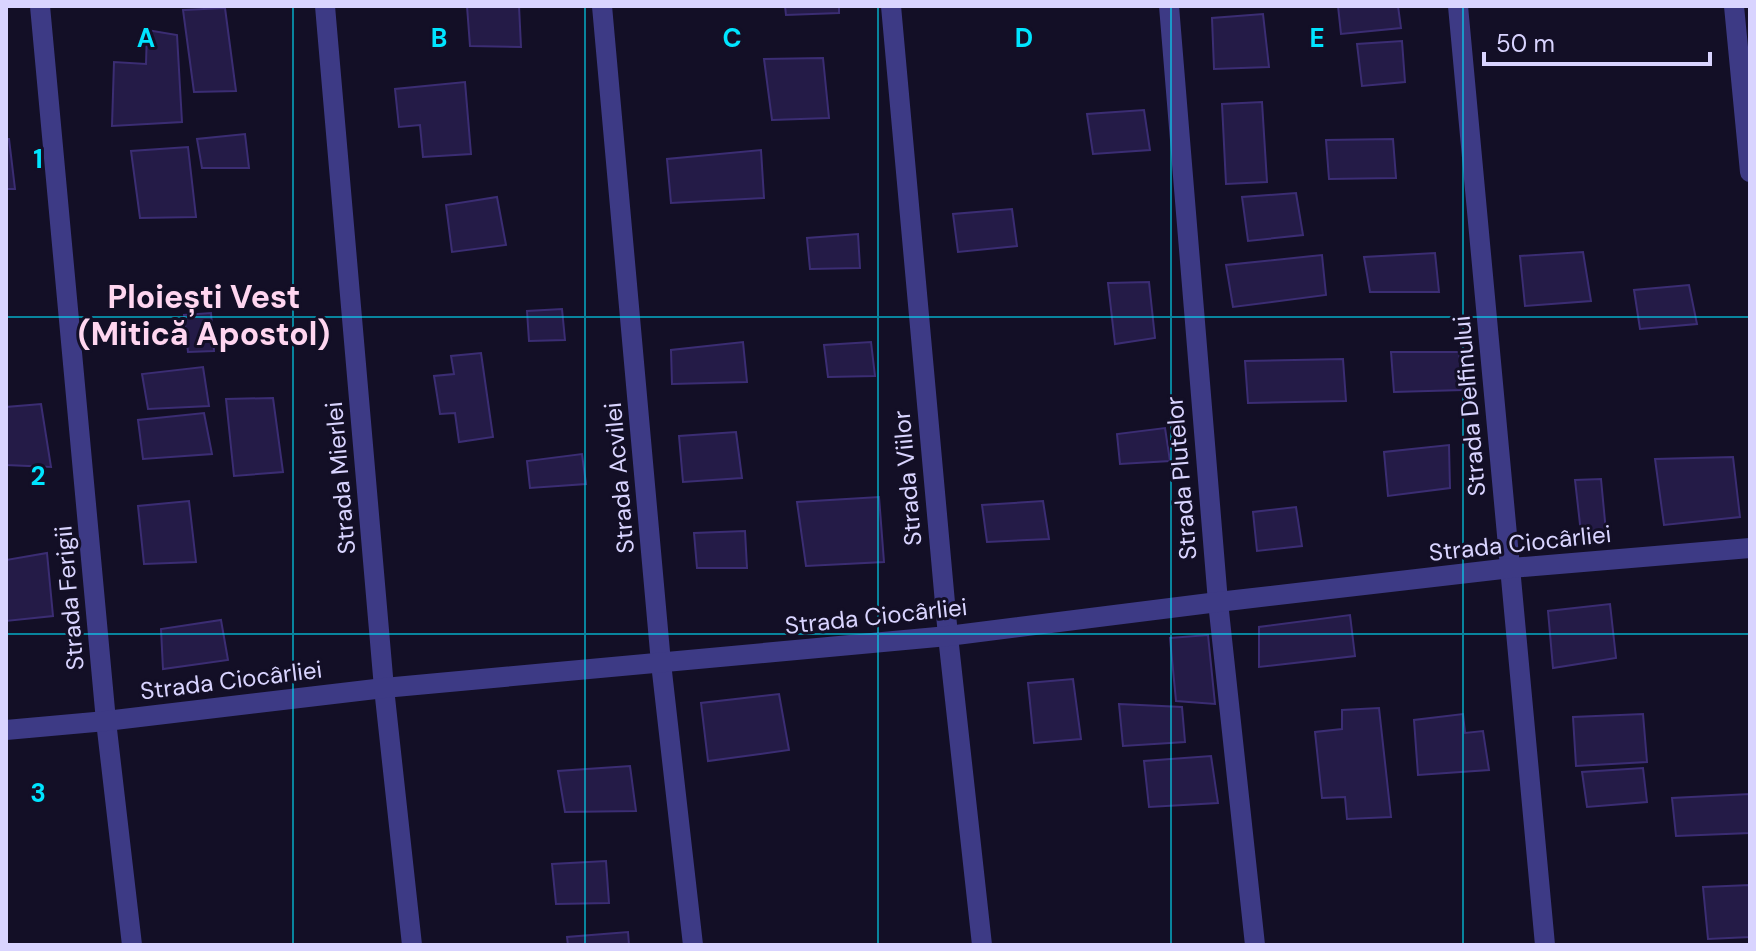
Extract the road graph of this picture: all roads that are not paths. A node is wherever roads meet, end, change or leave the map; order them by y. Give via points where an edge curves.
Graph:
1 (40, 6) edge
2 (325, 6) edge
3 (602, 6) edge
4 (891, 6) edge
5 (1169, 6) edge
6 (1458, 6) edge
7 (1734, 6) edge
8 (1750, 172) edge
9 (1750, 548) edge
10 (1511, 568) junction
11 (1218, 602) junction
12 (948, 636) junction
13 (661, 663) junction
14 (384, 688) junction
15 (106, 721) junction
16 (6, 730) edge
17 (132, 945) edge
18 (412, 945) edge
19 (693, 945) edge
20 (982, 945) edge
21 (1255, 945) edge
22 (1545, 945) edge

1 - 15 street, Strada Ferigii
2 - 14 street, Strada Mierlei
3 - 13 street, Strada Acvilei
4 - 12 street, Strada Viilor
5 - 11 street, Strada Plutelor
6 - 10 street, Strada Delfinului
7 - 8 street
9 - 10 street, Strada Ciocârliei
10 - 11 street, Strada Ciocârliei
10 - 22 street, Strada Delfinului
11 - 12 street, Strada Ciocârliei
11 - 21 street, Strada Plutelor
12 - 13 street, Strada Ciocârliei
12 - 20 street, Strada Viilor
13 - 14 street, Strada Ciocârliei
13 - 19 street, Strada Acvilei
14 - 15 street, Strada Ciocârliei
14 - 18 street, Strada Mierlei
15 - 16 street, Strada Ciocârliei
15 - 17 street, Strada Ferigii

